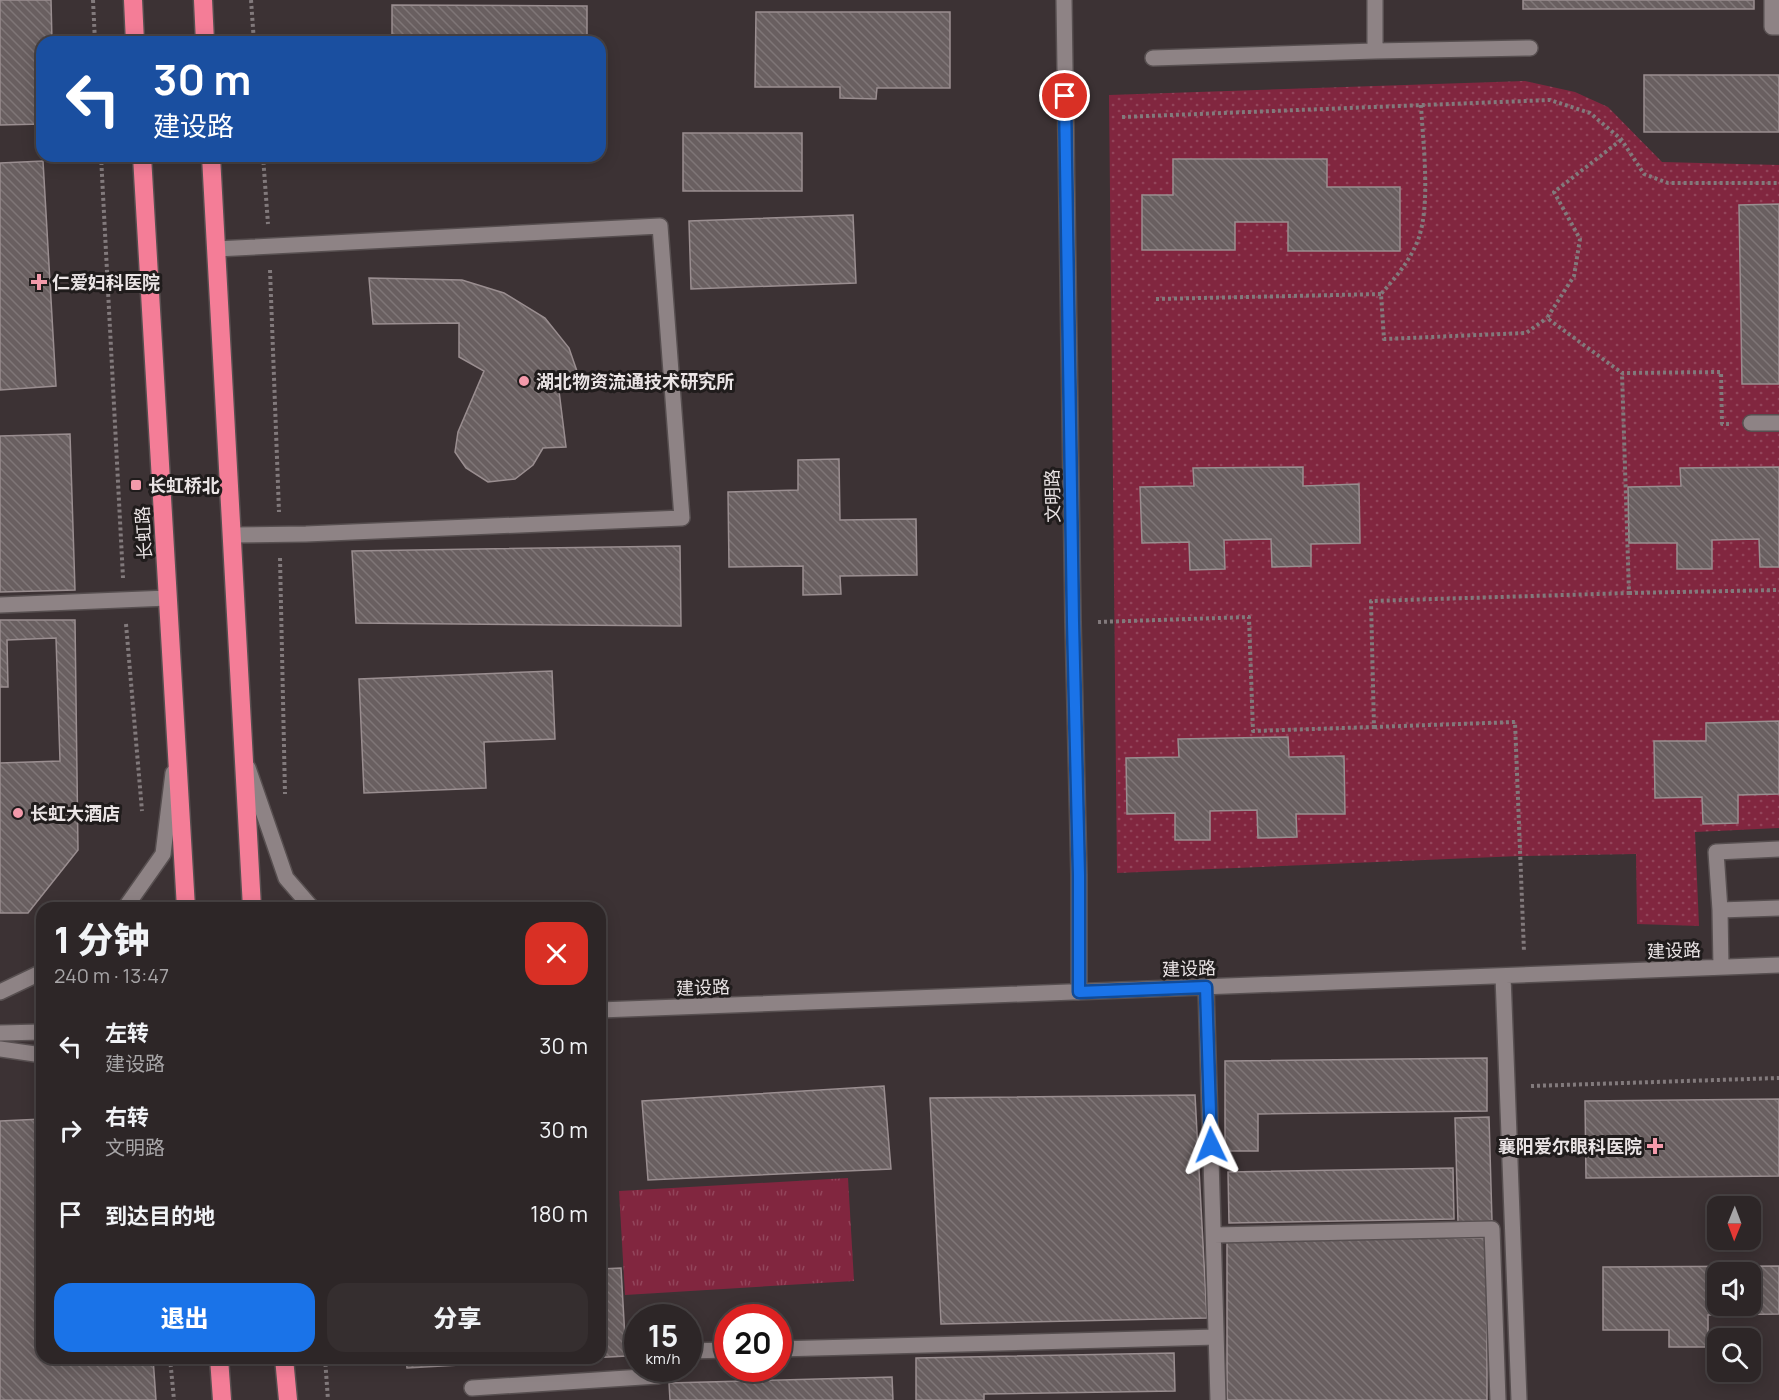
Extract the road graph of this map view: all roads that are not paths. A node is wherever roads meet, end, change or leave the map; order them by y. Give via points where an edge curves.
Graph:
1 (133, 0) edge
2 (203, 0) edge
3 (1064, 0) edge
4 (1374, 0) edge
5 (1772, 0) edge
6 (1779, 27) edge
7 (135, 36) edge
8 (205, 36) edge
9 (1530, 48) dead end
10 (1375, 51) junction
11 (1153, 58) dead end
12 (142, 162) edge
13 (211, 162) edge
14 (216, 249) junction
15 (1751, 423) road end
16 (1779, 423) edge
17 (232, 535) junction
18 (168, 598) junction
19 (0, 605) edge
20 (176, 743) junction
21 (244, 755) junction
22 (1779, 849) edge
23 (129, 902) edge
24 (186, 902) edge
25 (252, 902) edge
26 (307, 902) edge
27 (1779, 908) edge
28 (1720, 910) junction
29 (1779, 965) edge
30 (1721, 967) junction
31 (36, 975) edge
32 (1503, 976) junction
33 (1206, 987) junction
34 (1079, 992) junction
35 (0, 993) edge
36 (606, 1010) edge
37 (36, 1032) edge
38 (0, 1033) edge
39 (0, 1049) edge
40 (36, 1054) edge
41 (1214, 1235) junction
42 (1216, 1337) junction
43 (792, 1349) edge
44 (219, 1364) edge
45 (285, 1364) edge
46 (624, 1378) edge
47 (472, 1388) dead end
48 (222, 1400) edge
49 (288, 1400) edge
50 (1218, 1400) edge
51 (1498, 1400) edge
52 (1519, 1400) edge

1 - 7 highway
2 - 8 highway
3 - 34 street, 文明路
4 - 10 street
5 - 6 street via 1772,27
9 - 10 street
10 - 11 street
12 - 18 highway, 长虹路
13 - 14 highway
14 - 17 highway
14 - 17 street via 660,226 682,518
15 - 16 street
17 - 21 highway
18 - 19 street
18 - 20 highway, 长虹路
20 - 23 street via 163,854
20 - 24 highway, 长虹路
21 - 25 highway
21 - 26 street via 286,878
22 - 28 street via 1716,852
27 - 28 street
28 - 30 street
29 - 30 street, 建设路
30 - 32 street, 建设路
31 - 35 street
32 - 33 street, 建设路
32 - 52 street
33 - 34 street, 建设路
33 - 41 street
34 - 36 street, 建设路
37 - 38 street
39 - 40 street
41 - 42 street
41 - 51 street via 1492,1229
42 - 43 street
42 - 50 street
44 - 48 highway
45 - 49 highway
46 - 47 street

